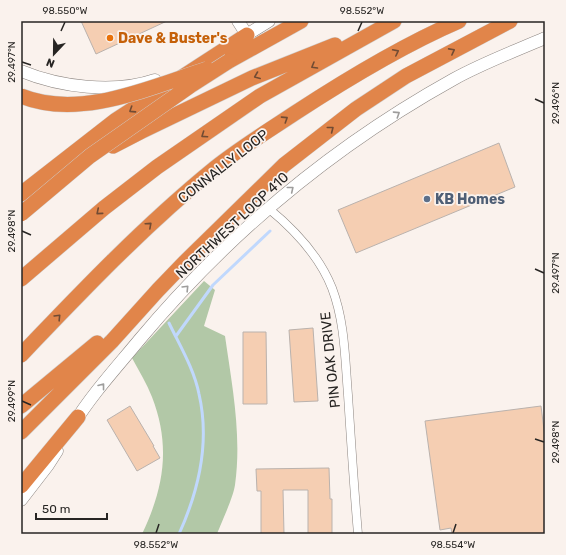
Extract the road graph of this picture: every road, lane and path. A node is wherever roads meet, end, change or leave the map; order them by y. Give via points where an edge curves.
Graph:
1 (238, 21) edge
2 (269, 21) edge
3 (300, 21) edge
4 (459, 21) edge
5 (510, 21) edge
6 (389, 23) edge
7 (247, 35) junction
8 (545, 38) edge
9 (229, 61) junction
10 (21, 71) edge
11 (21, 96) edge
12 (21, 194) edge
13 (21, 208) edge
14 (268, 208) junction
15 (21, 214) edge
16 (21, 279) edge
17 (158, 290) junction
18 (40, 335) junction
19 (21, 355) edge
20 (21, 361) edge
21 (21, 406) edge
22 (78, 417) junction
23 (21, 432) edge
24 (21, 486) edge
25 (21, 500) edge
26 (358, 534) edge

1 - 7 main road
2 - 7 main road
3 - 9 highway
18 -> 4 highway, CONNALLY LOOP via 139,234 216,167 313,101 372,65
17 -> 5 highway via 284,165 356,108 406,76
6 -> 13 highway via 252,78 142,131 96,155 44,189
6 -> 16 highway via 260,96 157,167 104,208
7 - 10 main road via 185,70 148,83 113,87 79,86 54,82
7 -> 12 highway via 116,120
14 -> 8 main road, NORTHWEST LOOP 410 via 340,151 402,110 455,78
9 - 11 highway, bridge via 132,94 86,104 52,103
9 - 15 highway, bridge via 90,156
22 -> 14 main road, NORTHWEST LOOP 410 via 160,316 221,252
14 - 26 street, PIN OAK DRIVE via 284,221 315,255 338,304 344,340
17 - 21 highway
17 - 23 highway via 112,341
18 - 19 highway, CONNALLY LOOP
18 - 20 highway
22 - 24 highway
22 - 25 main road, NORTHWEST LOOP 410 via 48,465

